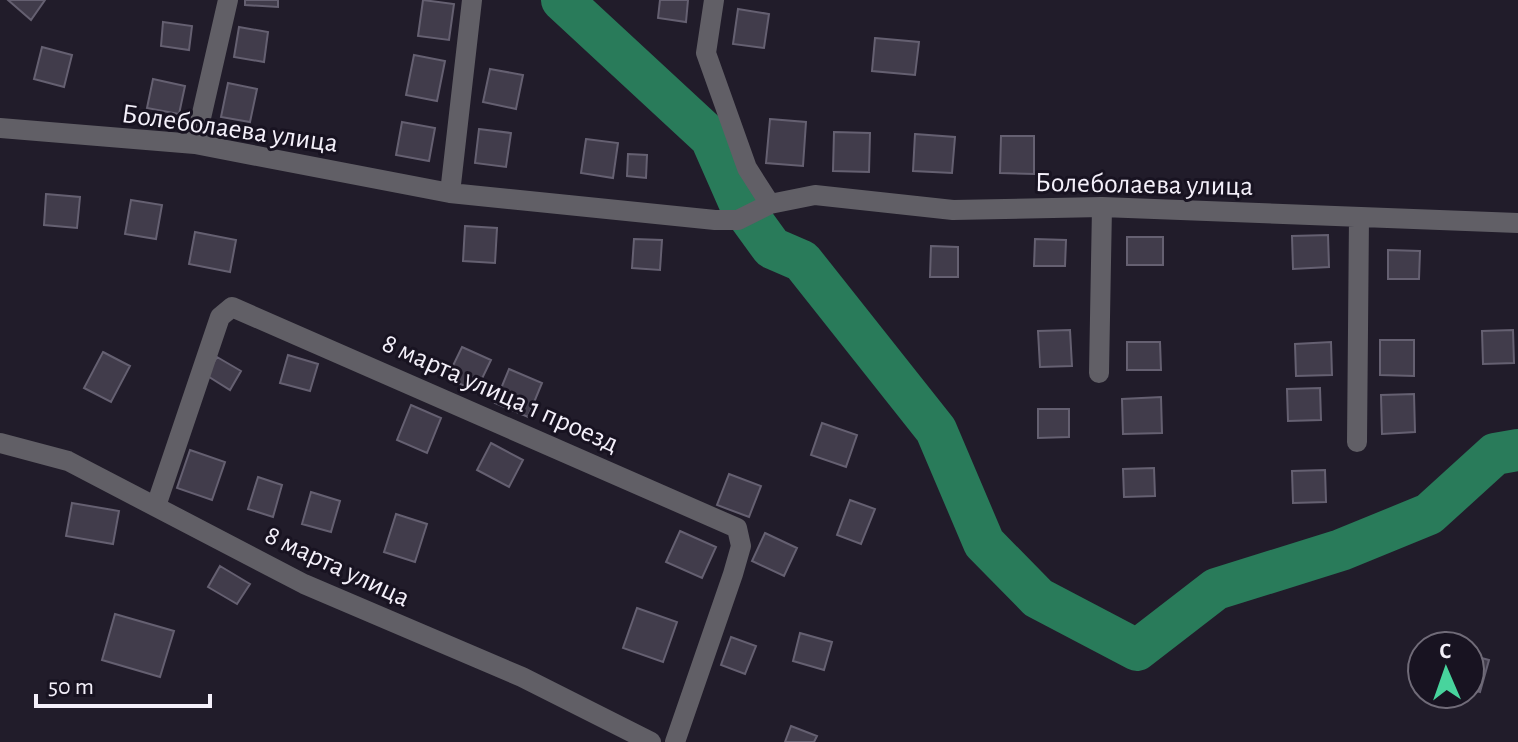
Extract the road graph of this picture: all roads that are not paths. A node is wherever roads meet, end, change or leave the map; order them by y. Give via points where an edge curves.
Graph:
1 (228, 0) edge
2 (472, 0) edge
3 (714, 0) edge
4 (0, 128) edge
5 (195, 144) junction
6 (450, 193) junction
7 (770, 204) junction
8 (1102, 207) junction
9 (1359, 217) junction
10 (1518, 223) edge
11 (1099, 373) dead end
12 (1357, 442) dead end
13 (0, 443) edge
14 (156, 506) junction
15 (651, 742) edge
16 (675, 742) edge

1 - 5 street
2 - 6 street
3 - 7 street via 706,53 747,168
4 - 5 street, Болеболаева улица
5 - 6 street, Болеболаева улица
6 - 7 street, Болеболаева улица via 715,220 738,220
7 - 8 street, Болеболаева улица via 815,195 953,210
8 - 9 street, Болеболаева улица
8 - 11 street
9 - 10 street, Болеболаева улица
9 - 12 street
13 - 14 street, 8 марта улица via 68,461
14 - 15 street, 8 марта улица via 304,584 522,677
14 - 16 street, 8 марта улица 1 проезд via 220,317 232,307 737,528 741,546 733,574

